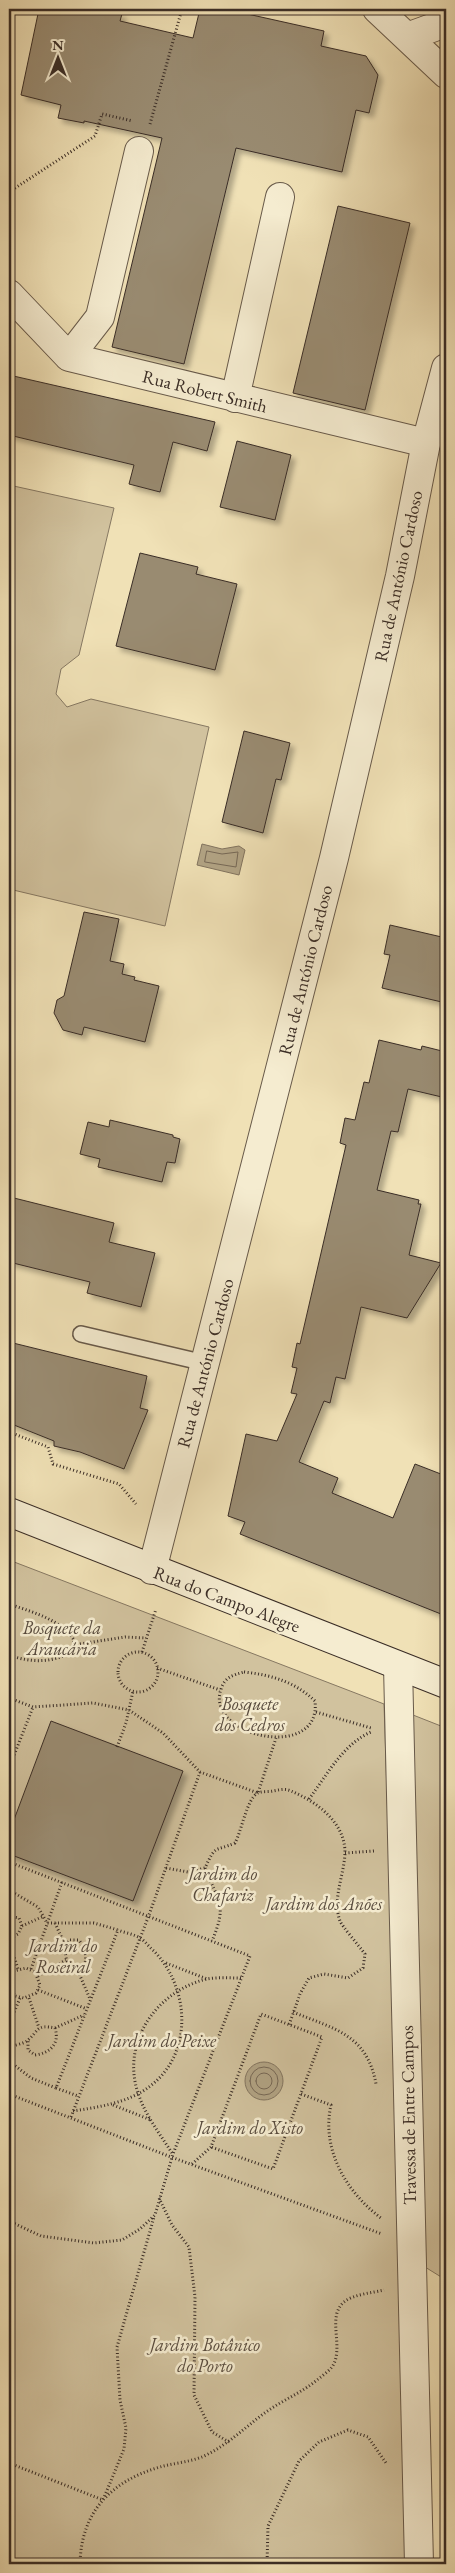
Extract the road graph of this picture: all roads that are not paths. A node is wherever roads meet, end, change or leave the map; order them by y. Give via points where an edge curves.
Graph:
1 (377, 9) edge
2 (446, 16) edge
3 (407, 37) junction
4 (446, 74) edge
5 (139, 151) dead end
6 (280, 197) dead end
7 (9, 294) edge
8 (69, 357) junction
9 (446, 368) edge
10 (235, 398) junction
11 (426, 443) junction
12 (81, 1334) dead end
13 (205, 1363) junction
14 (9, 1512) edge
15 (152, 1570) junction
16 (398, 1666) junction
17 (446, 1684) edge
18 (419, 2564) edge

1 - 3 street
2 - 3 street via 440,25
3 - 4 street
5 - 8 street via 100,317
6 - 10 street
7 - 8 street
8 - 10 street, Rua Robert Smith
9 - 11 street, Rua de António Cardoso
10 - 11 street, Rua Robert Smith
11 - 13 street, Rua de António Cardoso via 400,576 336,848
12 - 13 lane
13 - 15 street, Rua de António Cardoso
14 - 15 street, Rua do Campo Alegre
15 - 16 street, Rua do Campo Alegre
16 - 17 street, Rua do Campo Alegre
16 - 18 street, Travessa de Entre Campos

